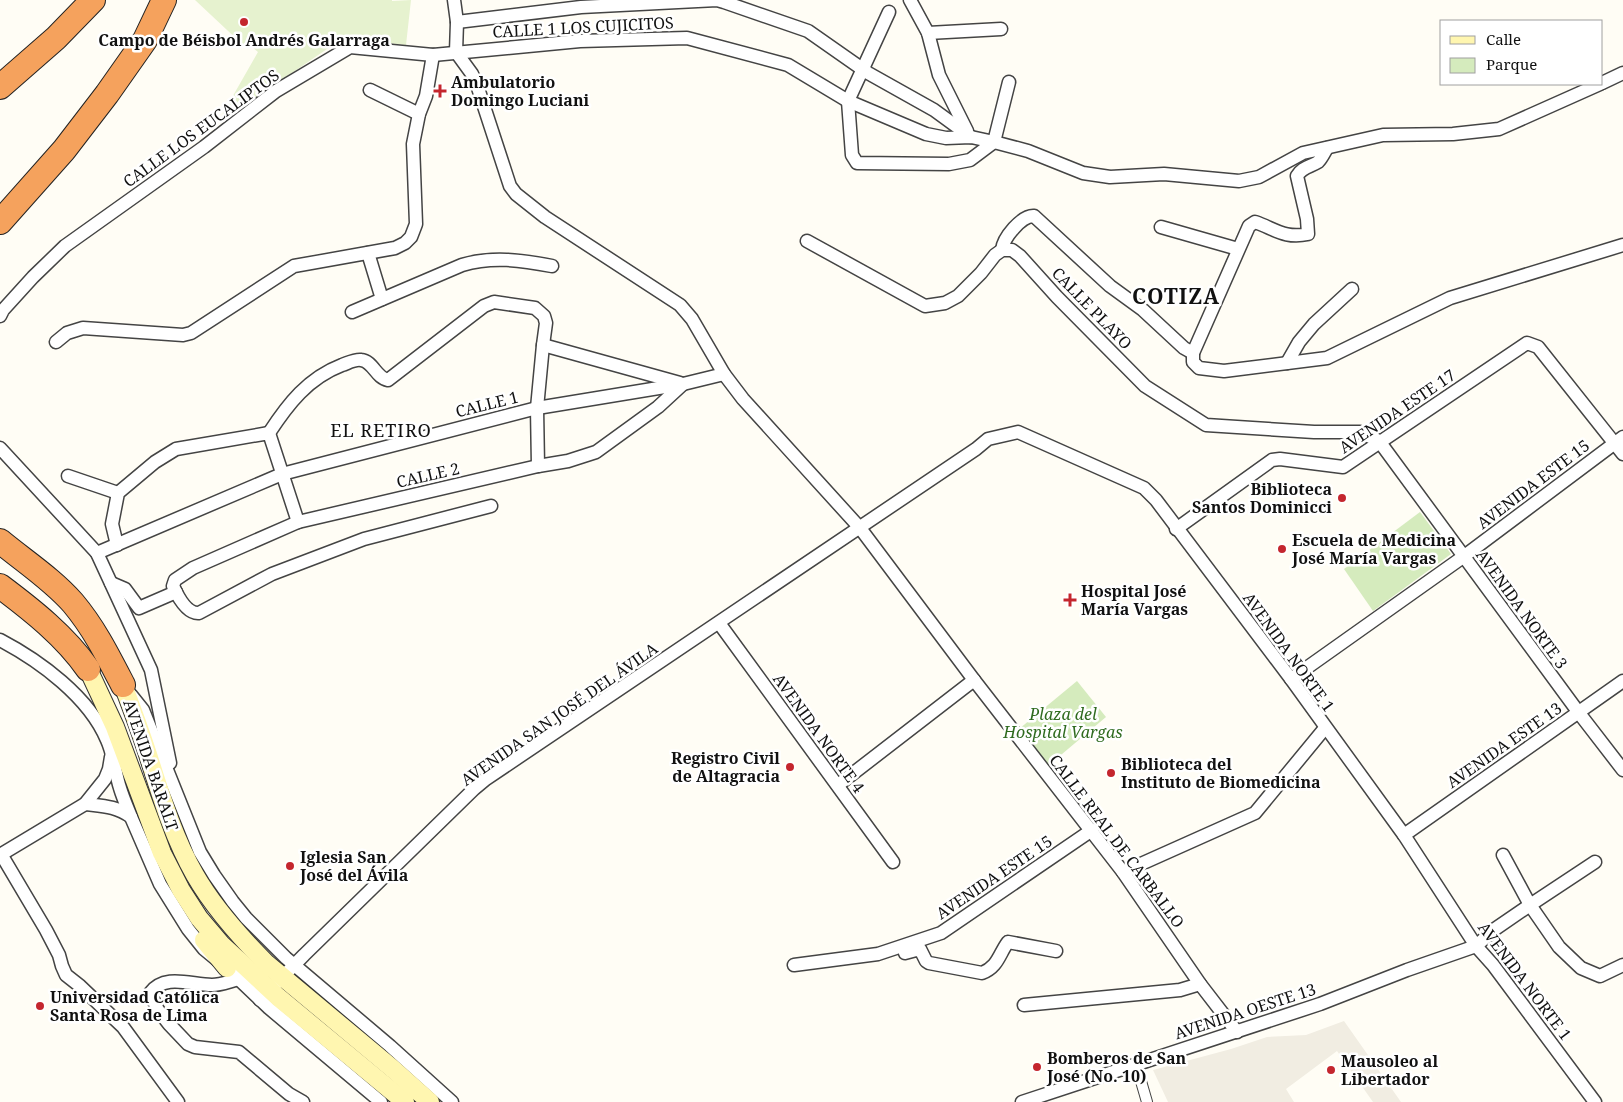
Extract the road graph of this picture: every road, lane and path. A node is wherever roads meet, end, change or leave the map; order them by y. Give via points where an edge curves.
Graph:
1 (93, 0) edge
2 (164, 0) edge
3 (454, 0) edge
4 (910, 0) edge
5 (889, 12) dead end
6 (457, 22) junction
7 (1001, 29) dead end
8 (928, 33) junction
9 (456, 52) junction
10 (433, 55) junction
11 (864, 70) junction
12 (1623, 74) edge
13 (1009, 82) dead end
14 (1603, 82) edge
15 (1597, 85) edge
16 (0, 87) edge
17 (370, 90) dead end
18 (848, 101) junction
19 (419, 114) junction
20 (971, 137) junction
21 (994, 142) junction
22 (1327, 148) junction
23 (0, 222) edge
24 (1161, 227) dead end
25 (807, 241) dead end
26 (1623, 245) edge
27 (1238, 249) junction
28 (1002, 250) junction
29 (368, 253) junction
30 (552, 266) dead end
31 (1352, 289) dead end
32 (382, 298) junction
33 (352, 312) dead end
34 (0, 316) edge
35 (56, 342) dead end
36 (543, 345) junction
37 (1193, 353) junction
38 (1286, 363) junction
39 (724, 374) junction
40 (683, 384) junction
41 (537, 408) junction
42 (269, 433) junction
43 (1619, 440) edge
44 (1379, 441) junction
45 (0, 448) edge
46 (1623, 454) edge
47 (538, 466) junction
48 (282, 474) junction
49 (68, 476) dead end
50 (118, 493) junction
51 (491, 506) dead end
52 (298, 522) junction
53 (860, 528) junction
54 (1176, 529) junction
55 (0, 540) edge
56 (117, 545) junction
57 (96, 553) junction
58 (1463, 557) junction
59 (111, 584) junction
60 (0, 586) edge
61 (174, 589) junction
62 (719, 624) junction
63 (0, 640) edge
64 (88, 668) joint
65 (1291, 679) junction
66 (974, 680) junction
67 (1623, 681) edge
68 (123, 685) junction
69 (1579, 713) junction
70 (1325, 728) junction
71 (108, 740) junction
72 (1623, 770) edge
73 (838, 785) junction
74 (175, 790) junction
75 (85, 804) junction
76 (131, 817) junction
77 (1092, 830) junction
78 (1404, 835) junction
79 (1, 855) edge
80 (1504, 856) dead end
81 (893, 862) dead end
82 (1595, 862) dead end
83 (1124, 872) junction
84 (1530, 905) junction
85 (199, 918) junction
86 (1476, 946) junction
87 (1056, 951) dead end
88 (878, 954) junction
89 (294, 965) junction
90 (794, 965) dead end
91 (1623, 965) edge
92 (233, 973) junction
93 (1200, 984) junction
94 (271, 989) junction
95 (1024, 1005) dead end
96 (1237, 1032) junction
97 (1136, 1064) junction
98 (362, 1087) junction
99 (178, 1102) edge
100 (303, 1102) edge
101 (368, 1102) edge
102 (381, 1102) edge
103 (405, 1102) edge
104 (430, 1102) edge
105 (452, 1102) edge
106 (1022, 1102) edge
107 (1147, 1102) edge
108 (1594, 1102) edge

1 - 16 highway
2 - 23 highway via 145,40 107,94 64,150
3 - 6 street
4 - 8 street
5 - 11 street
6 - 9 street
6 - 11 street via 581,7 717,0 808,31
7 - 8 street
8 - 20 street via 939,75
9 - 10 street, CALLE LOS EUCALIPTOS
9 - 18 street, CALLE 1 LOS CUJICITOS via 580,41 687,38 788,65
9 - 39 street, CALLE REAL DE CARBALLO via 477,85 510,186 516,194 545,217 680,305 692,319
10 - 19 street via 426,96
10 - 34 street, CALLE LOS EUCALIPTOS via 350,47 276,91 204,147 65,246
11 - 18 street
11 - 20 street via 934,110
12 - 14 street
13 - 21 street
15 - 22 street via 1500,129 1453,134 1383,135
17 - 19 street
18 - 20 street, CALLE 1 LOS CUJICITOS via 926,134 946,138
18 - 21 street via 852,155 857,162 949,164 970,160
19 - 29 street via 413,144 416,224 405,243
20 - 21 street
21 - 22 street via 1028,151 1083,173 1110,177 1164,174 1239,181 1259,177 1303,153
22 - 27 street via 1318,162 1301,170 1298,176 1308,234 1292,236 1255,222 1249,226
24 - 27 street
25 - 28 street via 925,306 945,303 958,296
26 - 38 street via 1450,298 1327,358
27 - 37 street
28 - 37 street via 1010,233 1024,219 1034,216 1104,280
28 - 44 street, CALLE PLAYO via 1012,250 1020,256 1145,386 1206,425 1360,432
29 - 32 street
29 - 35 street via 294,266 191,333 83,328
30 - 32 street via 509,259 474,262
31 - 38 street via 1314,324
32 - 33 street
36 - 40 street
36 - 41 street
36 - 42 street via 546,323 544,316 535,308 494,302 484,306 388,380 367,362 358,359 334,368 308,385 284,409
37 - 38 street via 1193,362 1199,368 1224,371
39 - 40 street, CALLE 1
39 - 53 street, CALLE REAL DE CARBALLO
40 - 41 street, CALLE 1
40 - 47 street, CALLE 2 via 658,407 596,452
41 - 47 street
41 - 48 street, CALLE 1
42 - 48 street
42 - 50 street via 176,449
43 - 44 street, AVENIDA ESTE 17 via 1538,347 1527,344
43 - 46 street
43 - 58 street, AVENIDA ESTE 15
44 - 54 street, AVENIDA ESTE 17 via 1343,467 1272,460
44 - 58 street, AVENIDA NORTE 3
45 - 57 street
47 - 52 street, CALLE 2
48 - 52 street
48 - 56 street, CALLE 1
49 - 50 street
50 - 56 street via 112,524
51 - 61 street via 355,543 272,574 199,613 189,610
52 - 61 street, CALLE 2 via 193,568 175,580
53 - 54 street, AVENIDA NORTE 1 via 988,439 1018,432 1144,488
53 - 62 street, AVENIDA SAN JOSÉ DEL ÁVILA
53 - 66 street, CALLE REAL DE CARBALLO
54 - 65 street, AVENIDA NORTE 1
55 - 68 highway via 72,602 93,629
56 - 57 street, CALLE 1
57 - 59 street
58 - 65 street, AVENIDA ESTE 15
58 - 69 street, AVENIDA NORTE 3
59 - 61 street, CALLE 2 via 128,592 138,608
59 - 74 street via 151,670
60 - 64 highway via 67,642
62 - 73 street, AVENIDA NORTE 4
62 - 89 street, AVENIDA SAN JOSÉ DEL ÁVILA via 486,779
63 - 71 street via 57,676 95,718
64 - 85 main road, AVENIDA BARALT via 115,727 162,853
65 - 70 street, AVENIDA NORTE 1
66 - 73 street
66 - 77 street, CALLE REAL DE CARBALLO
67 - 69 street, AVENIDA ESTE 13
68 - 74 street, AVENIDA BARALT via 143,710
68 - 94 main road, AVENIDA BARALT via 176,835 215,906 267,964
69 - 72 street, AVENIDA NORTE 3
69 - 78 street, AVENIDA ESTE 13
70 - 78 street, AVENIDA NORTE 1
70 - 83 street via 1255,814
71 - 75 street via 109,769 102,784
71 - 76 street, AVENIDA BARALT via 120,789
73 - 81 street, AVENIDA NORTE 4
74 - 89 street, AVENIDA BARALT via 200,852 214,875 246,918
75 - 76 street via 112,807
75 - 79 street
76 - 92 street, AVENIDA BARALT via 172,907 204,949
77 - 83 street, CALLE REAL DE CARBALLO
77 - 88 street, AVENIDA ESTE 15 via 941,932
78 - 86 street, AVENIDA NORTE 1
79 - 99 street via 46,930 66,975 123,1028
80 - 84 street
82 - 84 street
83 - 93 street, CALLE REAL DE CARBALLO
84 - 86 street
84 - 91 street via 1559,947 1581,968 1600,976
85 - 92 main road via 201,936
85 - 94 main road, AVENIDA BARALT via 221,944
86 - 96 street, AVENIDA OESTE 13
86 - 108 street, AVENIDA NORTE 1
87 - 88 street via 1008,942 990,970 982,973 929,963 920,949 894,956
88 - 90 street, AVENIDA ESTE 15
89 - 94 street, AVENIDA SAN JOSÉ DEL ÁVILA
89 - 105 street, AVENIDA BARALT
92 - 94 street, AVENIDA BARALT
92 - 100 street via 214,986 180,981 164,983 150,993 158,1010 188,1044 239,1052
93 - 95 street via 1180,990
93 - 96 street, CALLE REAL DE CARBALLO
94 - 98 street, AVENIDA BARALT
94 - 103 main road, AVENIDA BARALT
94 - 104 main road, AVENIDA BARALT via 393,1069
96 - 97 street, AVENIDA OESTE 13
97 - 106 street, AVENIDA OESTE 13
97 - 107 street
98 - 101 street
98 - 102 street, AVENIDA BARALT

